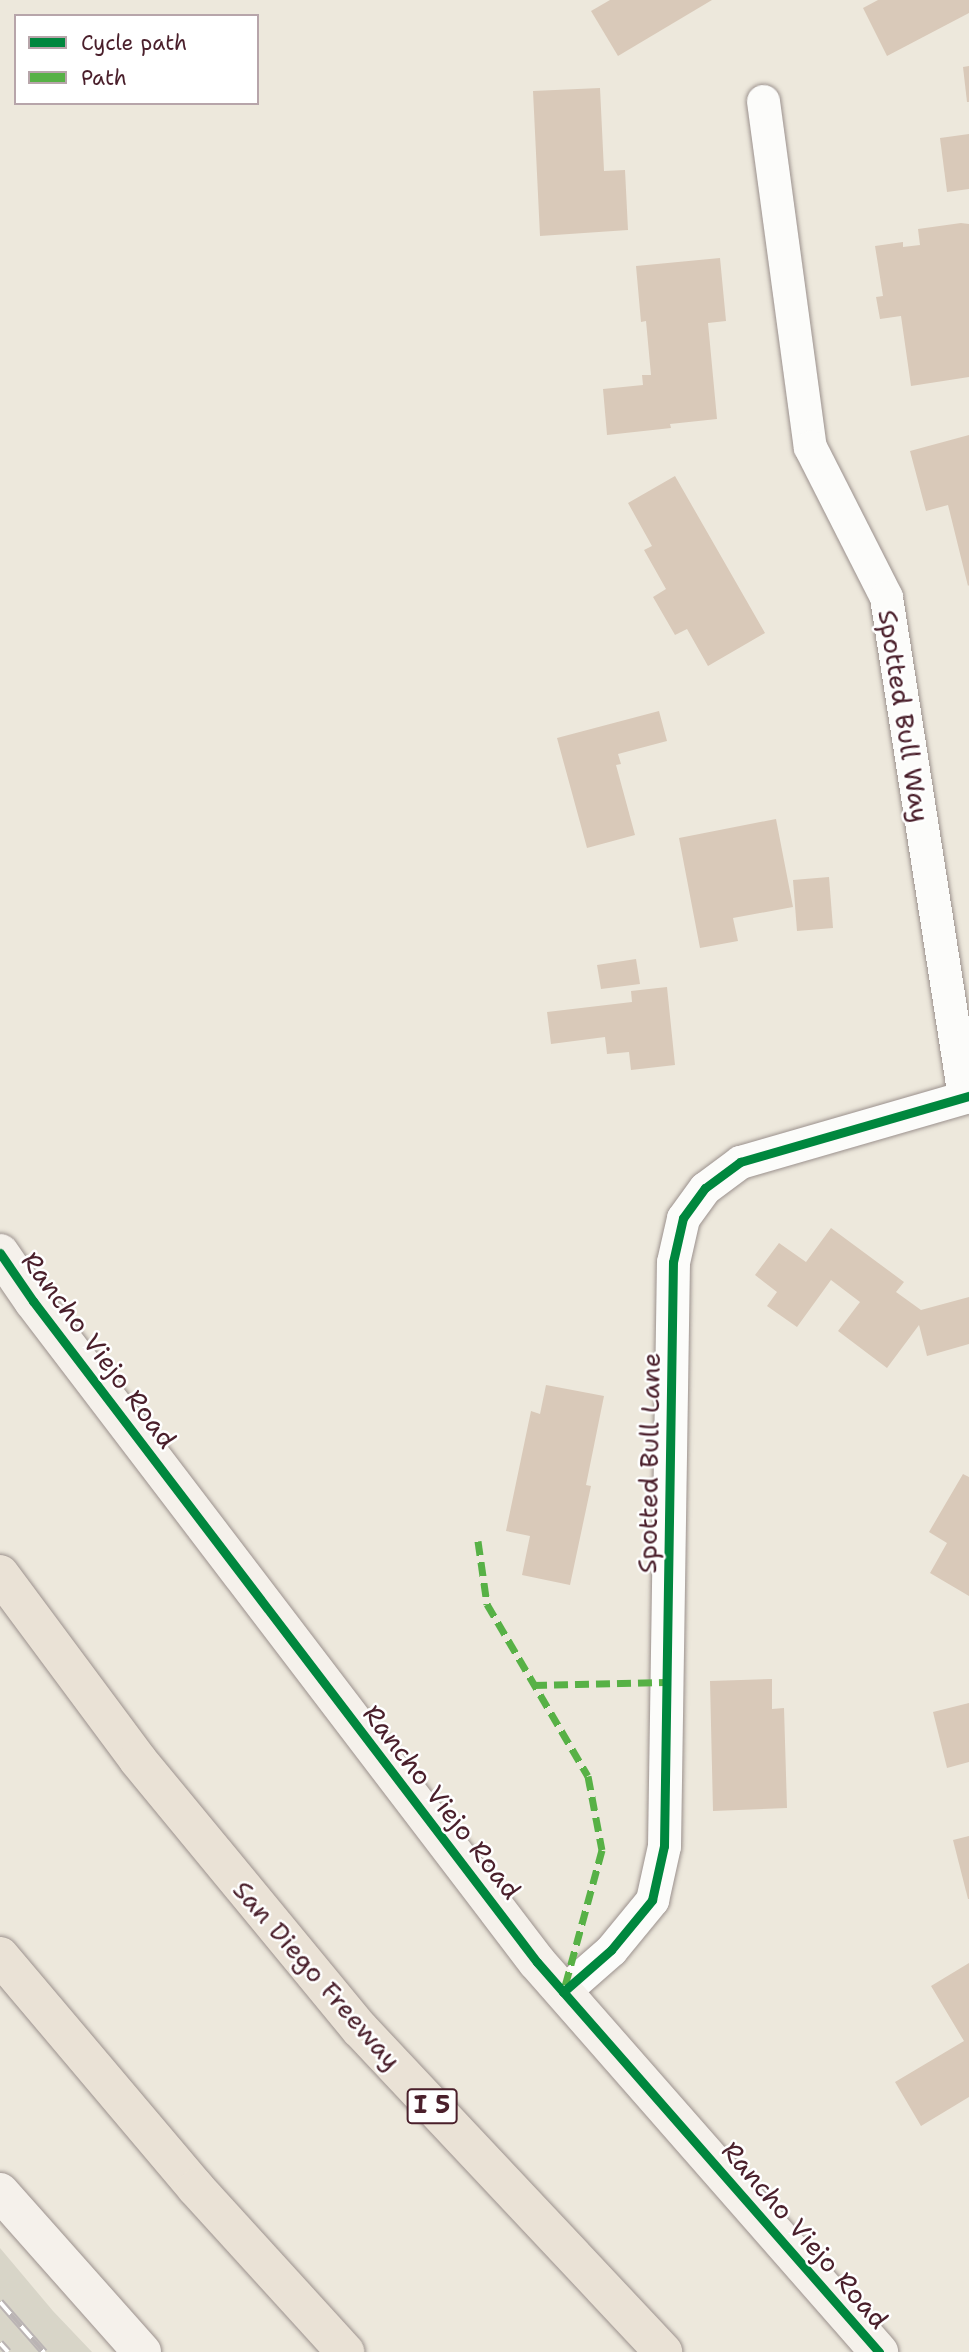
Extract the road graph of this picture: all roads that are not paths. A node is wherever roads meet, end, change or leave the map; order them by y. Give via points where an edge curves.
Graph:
1 (763, 101) dead end
2 (966, 1097) edge
3 (0, 1253) edge
4 (0, 1574) edge
5 (0, 1956) edge
6 (563, 1992) junction
7 (0, 2192) edge
8 (142, 2352) edge
9 (345, 2352) edge
10 (663, 2352) edge
11 (879, 2352) edge

1 - 2 street, Spotted Bull Way via 810,447 886,597
2 - 6 street, Spotted Bull Lane via 740,1163 705,1188 683,1218 673,1262 664,1846 652,1900 611,1950
3 - 6 main road, Rancho Viejo Road via 393,1776
4 - 10 highway, San Diego Freeway / I 5 via 138,1760 360,2029
5 - 9 highway via 196,2188
6 - 11 main road, Rancho Viejo Road
7 - 8 main road

